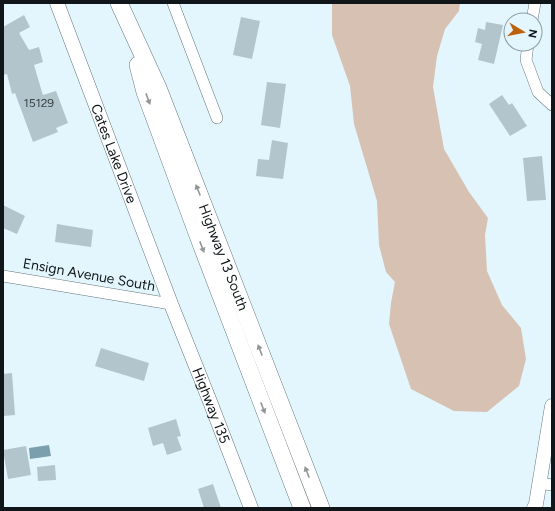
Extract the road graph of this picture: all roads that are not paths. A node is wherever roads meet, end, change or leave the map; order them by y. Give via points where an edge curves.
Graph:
1 (57, 3) edge
2 (173, 3) edge
3 (120, 5) edge
4 (527, 52) edge
5 (552, 105) edge
6 (217, 118) dead end
7 (3, 276) edge
8 (171, 304) junction
9 (552, 406) edge
10 (545, 484) edge
11 (251, 508) edge
12 (302, 508) edge
13 (321, 508) edge
14 (534, 508) edge

1 - 8 street, Cates Lake Drive
2 - 6 street
3 -> 12 main road, Highway 13 South via 145,92
13 -> 3 main road, Highway 13 South via 158,88
4 - 5 street via 526,60 538,92
7 - 8 street, Ensign Avenue South
8 - 11 street, Highway 135
9 - 10 street
10 - 14 street

